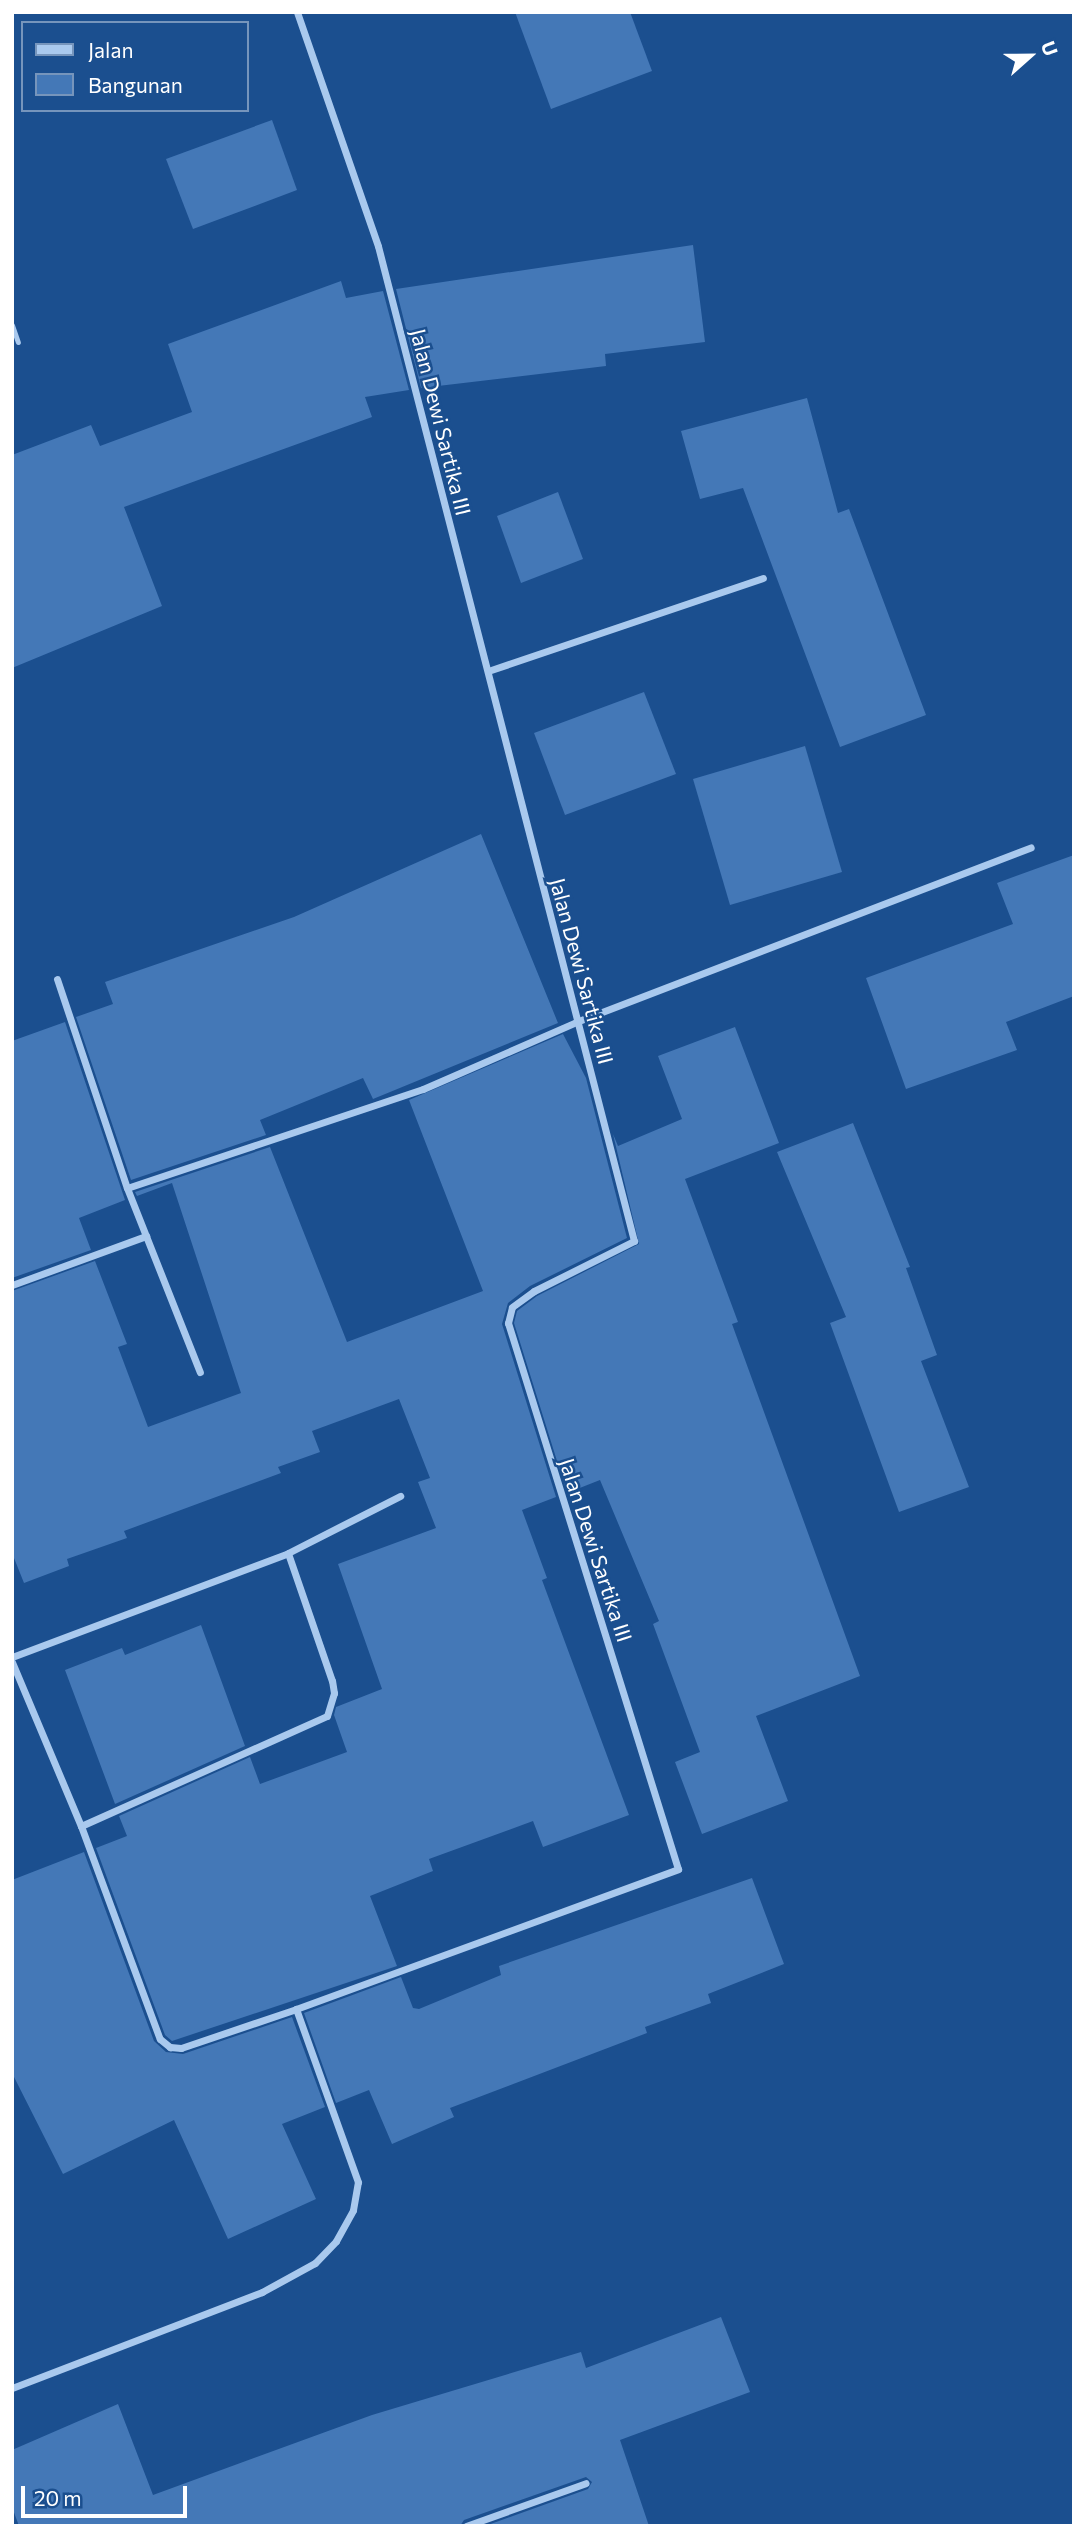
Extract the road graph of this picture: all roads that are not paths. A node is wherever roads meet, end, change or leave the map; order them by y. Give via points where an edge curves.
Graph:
1 (297, 12) edge
2 (12, 325) edge
3 (18, 342) dead end
4 (762, 578) dead end
5 (491, 670) junction
6 (1031, 847) dead end
7 (57, 979) dead end
8 (576, 1022) junction
9 (127, 1188) junction
10 (146, 1236) junction
11 (12, 1284) edge
12 (200, 1372) dead end
13 (400, 1496) dead end
14 (288, 1553) junction
15 (12, 1659) edge
16 (81, 1826) junction
17 (296, 2010) junction
18 (12, 2388) edge
19 (586, 2483) dead end
20 (466, 2526) edge

1 - 5 street, Jalan Dewi Sartika III via 378,246
2 - 3 lane
4 - 5 street
5 - 8 street, Jalan Dewi Sartika III
6 - 8 street
7 - 9 street
8 - 9 street via 423,1089
8 - 17 street, Jalan Dewi Sartika III via 634,1241 534,1291 512,1307 508,1322 678,1869
9 - 10 street
10 - 11 street
10 - 12 street
13 - 14 street
14 - 15 street
14 - 16 street via 332,1681 334,1693 327,1716
15 - 16 street
16 - 17 street via 160,2039 181,2048
17 - 18 street via 358,2182 353,2210 337,2241 315,2263 262,2292
19 - 20 street

